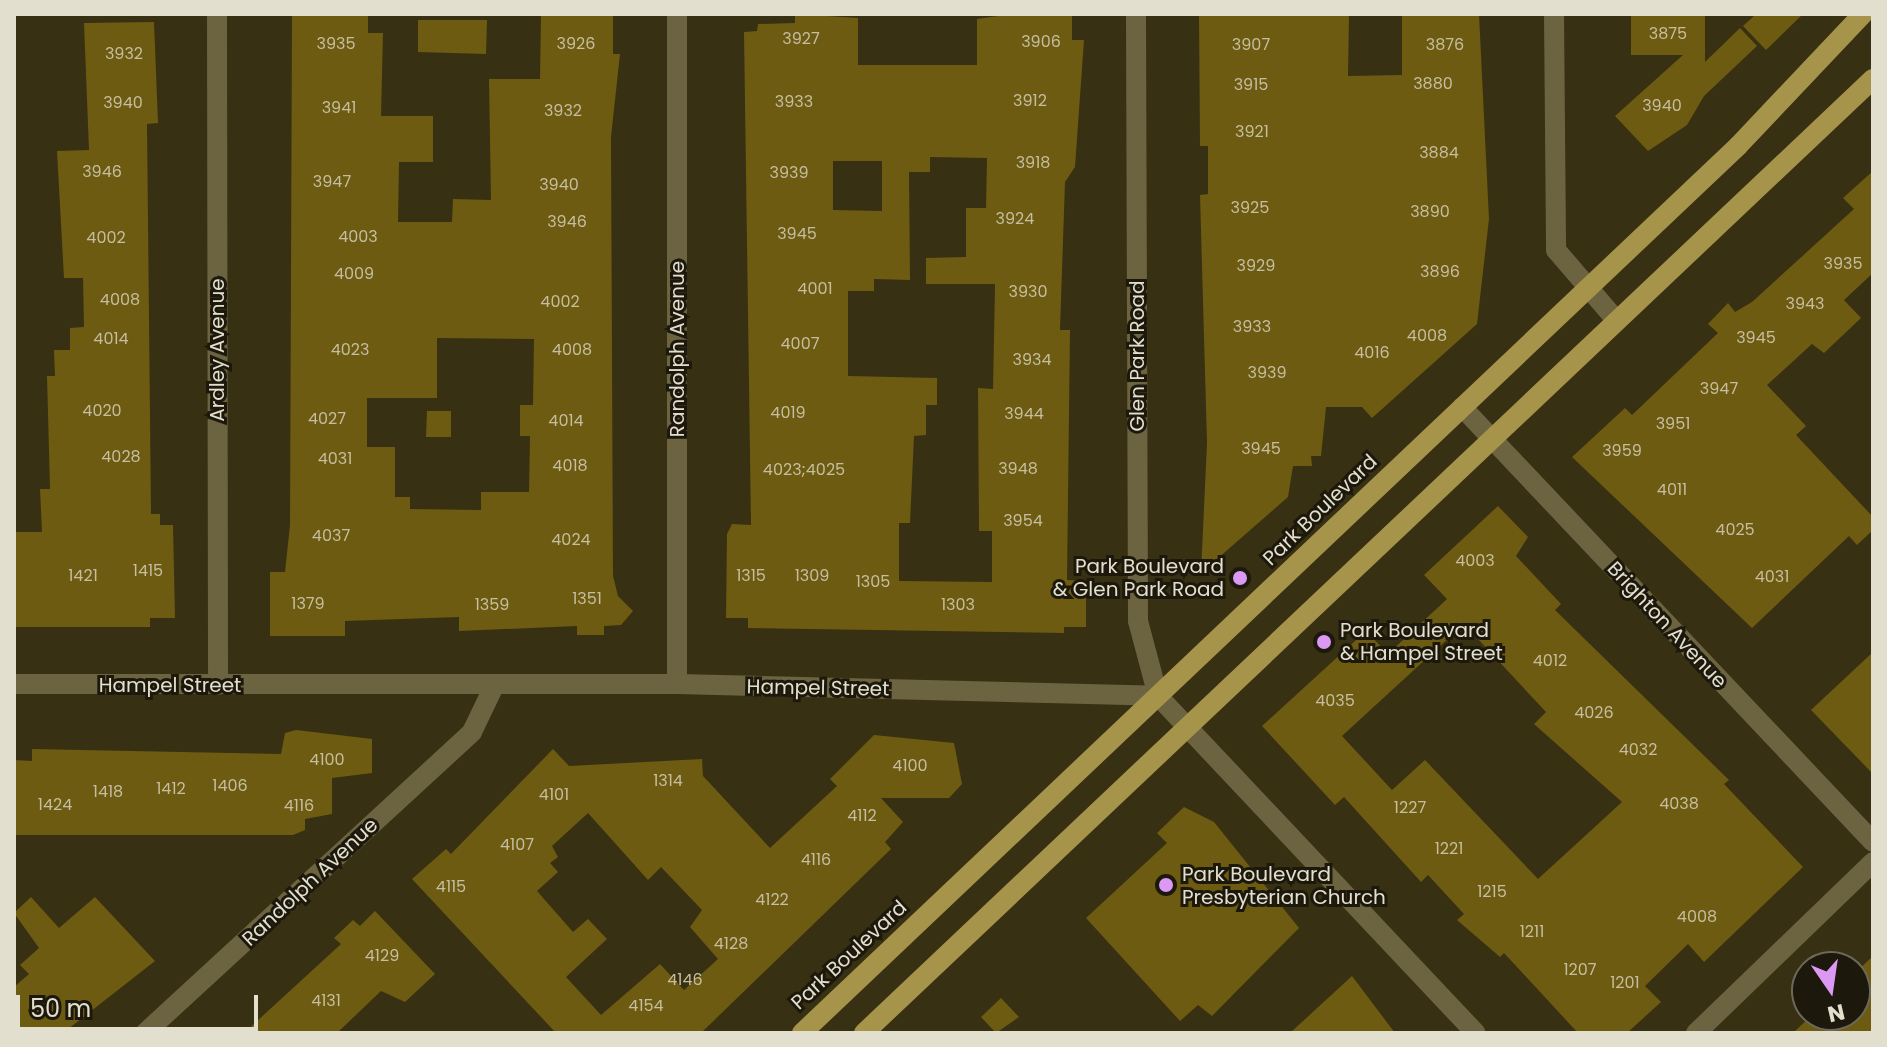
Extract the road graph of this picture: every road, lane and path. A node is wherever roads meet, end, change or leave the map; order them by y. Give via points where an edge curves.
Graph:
1 (217, 14) edge
2 (677, 14) edge
3 (1136, 14) edge
4 (1554, 14) edge
5 (1863, 14) edge
6 (1873, 79) edge
7 (1588, 288) junction
8 (1616, 320) junction
9 (1462, 407) junction
10 (1492, 439) junction
11 (14, 684) edge
12 (677, 684) junction
13 (218, 685) junction
14 (494, 686) junction
15 (1158, 696) junction
16 (1189, 725) junction
17 (1873, 842) edge
18 (1873, 862) edge
19 (145, 1033) edge
20 (802, 1033) edge
21 (864, 1033) edge
22 (1476, 1033) edge
23 (1696, 1033) edge

1 - 13 street, Ardley Avenue
2 - 12 street, Randolph Avenue
3 - 15 street, Glen Park Road via 1138,621
4 - 7 street via 1556,250
5 - 7 main road, Park Boulevard
6 - 8 main road
7 - 8 street
7 - 9 main road, Park Boulevard
8 - 10 main road
9 - 10 street, Brighton Avenue
9 - 15 main road, Park Boulevard
10 - 16 main road
10 - 17 street, Brighton Avenue
11 - 13 street, Hampel Street
12 - 14 street, Hampel Street
12 - 15 street, Hampel Street
13 - 14 street, Hampel Street
14 - 19 street, Randolph Avenue via 472,732
15 - 16 street
15 - 20 main road, Park Boulevard
16 - 21 main road
16 - 22 street
18 - 23 street

